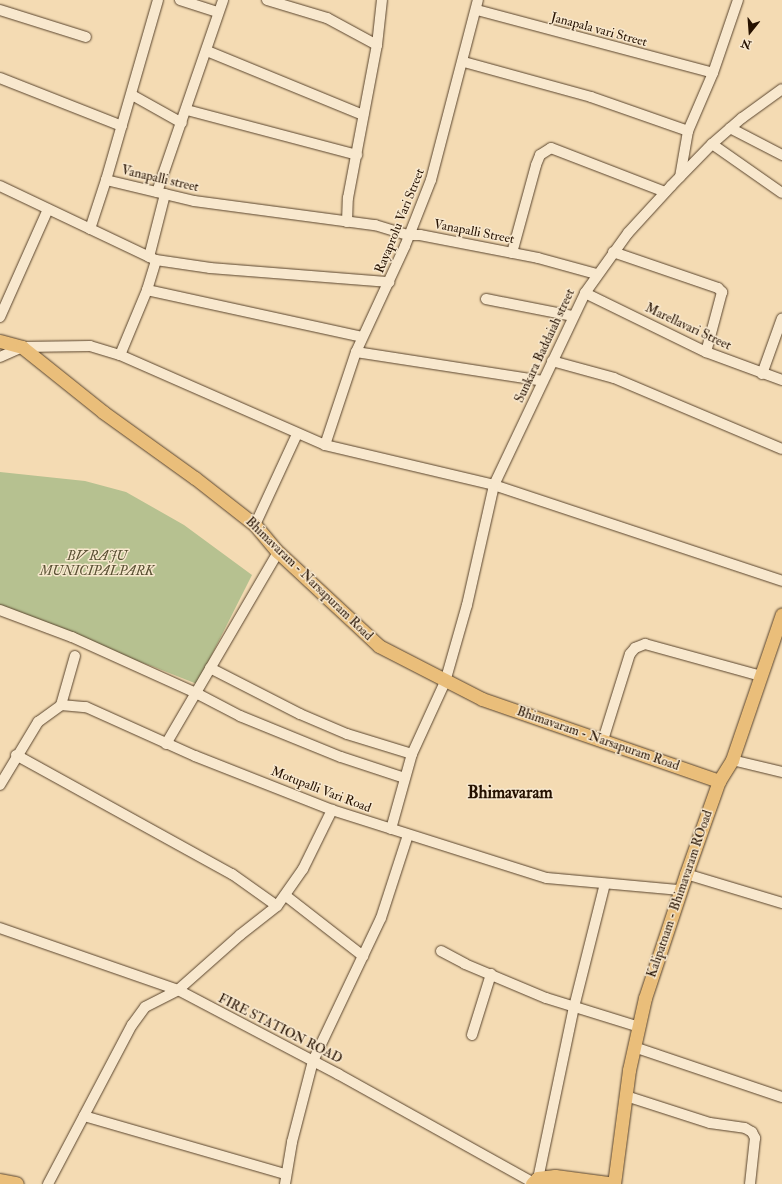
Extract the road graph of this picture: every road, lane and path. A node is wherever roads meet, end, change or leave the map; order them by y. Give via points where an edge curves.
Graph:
1 (158, 0) edge
2 (180, 0) edge
3 (223, 0) edge
4 (267, 0) edge
5 (382, 0) edge
6 (738, 0) edge
7 (478, 5) edge
8 (0, 10) edge
9 (218, 12) junction
10 (86, 37) dead end
11 (377, 44) junction
12 (207, 51) junction
13 (464, 62) junction
14 (713, 74) junction
15 (0, 78) edge
16 (780, 88) edge
17 (132, 95) junction
18 (187, 110) junction
19 (363, 115) junction
20 (182, 123) junction
21 (122, 126) junction
22 (730, 128) junction
23 (688, 131) junction
24 (712, 144) junction
25 (357, 155) junction
26 (782, 155) edge
27 (680, 177) junction
28 (106, 180) junction
29 (0, 186) edge
30 (665, 192) junction
31 (161, 193) junction
32 (782, 193) edge
33 (48, 209) junction
34 (347, 222) junction
35 (90, 229) junction
36 (408, 235) junction
37 (613, 252) junction
38 (512, 253) junction
39 (152, 258) junction
40 (596, 274) junction
41 (389, 282) junction
42 (147, 290) junction
43 (585, 292) junction
44 (486, 299) dead end
45 (573, 316) junction
46 (0, 317) edge
47 (782, 318) edge
48 (362, 337) junction
49 (0, 341) edge
50 (22, 347) junction
51 (356, 352) junction
52 (706, 352) junction
53 (120, 355) junction
54 (0, 357) edge
55 (552, 361) junction
56 (762, 374) junction
57 (782, 380) edge
58 (543, 381) junction
59 (297, 434) junction
60 (325, 445) junction
61 (782, 448) edge
62 (494, 485) junction
63 (255, 525) junction
64 (278, 552) junction
65 (782, 581) edge
66 (0, 610) edge
67 (782, 614) edge
68 (74, 656) dead end
69 (210, 668) junction
70 (761, 676) junction
71 (445, 682) junction
72 (196, 693) junction
73 (61, 705) junction
74 (603, 740) junction
75 (166, 744) junction
76 (412, 754) junction
77 (16, 755) junction
78 (732, 760) junction
79 (782, 772) edge
80 (406, 778) junction
81 (719, 782) junction
82 (0, 783) edge
83 (332, 810) junction
84 (391, 830) junction
85 (408, 835) junction
86 (686, 874) junction
87 (605, 884) junction
88 (680, 890) junction
89 (286, 896) junction
90 (782, 902) edge
91 (277, 906) junction
92 (0, 928) edge
93 (441, 951) dead end
94 (363, 956) junction
95 (491, 974) junction
96 (178, 990) junction
97 (574, 1007) junction
98 (639, 1027) junction
99 (472, 1035) dead end
100 (634, 1047) junction
101 (314, 1061) junction
102 (626, 1096) junction
103 (782, 1097) edge
104 (84, 1116) junction
105 (285, 1179) edge
106 (0, 1181) edge
107 (535, 1182) edge
108 (16, 1184) edge
109 (48, 1184) edge
110 (552, 1184) edge
111 (560, 1184) edge
112 (608, 1184) edge
113 (614, 1184) edge
114 (750, 1184) edge

1 - 17 street, Vanapalli street
2 - 9 street
3 - 9 street
4 - 11 street via 327,18
5 - 11 street
6 - 14 street
7 - 13 street, Rayaprolu Vari Street
7 - 14 street, Janapala vari Street
8 - 10 street
9 - 12 street
11 - 19 street
12 - 18 street
12 - 19 street
13 - 23 street via 591,97
13 - 36 street, Rayaprolu Vari Street via 431,180
14 - 23 street
15 - 21 street
16 - 22 street, Sunkara Baddaiah street
17 - 20 street
17 - 21 street, Vanapalli street
18 - 20 street
18 - 25 street
19 - 25 street
20 - 31 street
21 - 28 street, Vanapalli street
22 - 24 street, Sunkara Baddaiah street
22 - 26 street
23 - 27 street
24 - 27 street, Sunkara Baddaiah street
24 - 32 street
25 - 34 street via 348,198
27 - 30 street, Sunkara Baddaiah street
28 - 31 street, Vanapalli street
28 - 35 street
29 - 33 street
30 - 37 street, Sunkara Baddaiah street
30 - 38 street via 551,148 540,156 536,165
31 - 34 street, Vanapalli street via 243,208
31 - 39 street
33 - 35 street
33 - 46 street
34 - 36 street, Vanapalli Street via 375,225
35 - 39 street
36 - 38 street, Vanapalli Street via 420,234
36 - 41 street, Rayaprolu Vari Street
37 - 40 street, Sunkara Baddaiah street
37 - 52 street via 718,288 722,292
38 - 40 street, Vanapalli Street
39 - 41 street via 210,268
39 - 42 street
40 - 43 street, Sunkara Baddaiah street
41 - 48 street, Rayaprolu Vari Street
42 - 48 street
42 - 53 street
43 - 45 street, Sunkara Baddaiah street
43 - 52 street, Marellavari Street
44 - 45 street
45 - 55 street, Sunkara Baddaiah street
47 - 56 street
48 - 51 street, Rayaprolu Vari Street
49 - 50 main road, Bhimavaram - Narsapuram Road
50 - 53 street via 90,346
50 - 54 street
50 - 63 main road, Bhimavaram - Narsapuram Road via 103,412
51 - 58 street
51 - 60 street, Rayaprolu Vari Street
52 - 56 street, Marellavari Street
53 - 59 street
55 - 58 street, Sunkara Baddaiah street
55 - 61 street via 614,378
56 - 57 street, Marellavari Street
58 - 62 street, Sunkara Baddaiah street
59 - 60 street
59 - 63 street
60 - 62 street
62 - 65 street
62 - 71 street, Sunkara Baddaiah street via 467,605
63 - 64 main road, Bhimavaram - Narsapuram Road
64 - 69 street
64 - 71 main road, Bhimavaram - Narsapuram Road via 379,646
66 - 72 street via 72,637
67 - 70 main road, Kalipatnam - Bhimavaram ROoad
68 - 73 street
69 - 72 street
69 - 76 street via 300,714 347,734
70 - 74 street via 645,644 635,648 630,654
70 - 78 main road, Kalipatnam - Bhimavaram ROoad
71 - 74 main road, Bhimavaram - Narsapuram Road via 482,699
71 - 76 street, Sunkara Baddaiah street
72 - 75 street
72 - 80 street via 240,716 341,757
73 - 75 street, Motupalli Vari Road via 86,707
73 - 77 street via 38,722
74 - 81 main road, Bhimavaram - Narsapuram Road
75 - 83 street, Motupalli Vari Road
76 - 80 street, Sunkara Baddaiah street
77 - 82 street
77 - 91 street via 232,874
78 - 79 street
78 - 81 main road, Kalipatnam - Bhimavaram ROoad
80 - 84 street, Sunkara Baddaiah street
81 - 86 main road, Kalipatnam - Bhimavaram ROoad
83 - 84 street, Motupalli Vari Road
83 - 89 street via 303,869
84 - 85 street, Motupalli Vari Road
85 - 87 street, Motupalli Vari Road via 547,878
85 - 94 street via 381,918
86 - 88 main road, Kalipatnam - Bhimavaram ROoad
86 - 90 street
87 - 88 street, Motupalli Vari Road
87 - 97 street
88 - 98 main road, Kalipatnam - Bhimavaram ROoad via 645,998
89 - 91 street
89 - 94 street
91 - 96 street
92 - 96 street, FIRE STATION ROAD
93 - 95 street
94 - 101 street
95 - 97 street
95 - 99 street
96 - 101 street, FIRE STATION ROAD
96 - 104 street via 145,1007 132,1025
97 - 98 street
97 - 107 street
98 - 100 main road, Kalipatnam - Bhimavaram ROoad
100 - 102 main road, Kalipatnam - Bhimavaram ROoad
100 - 103 street
101 - 105 street
101 - 107 street, FIRE STATION ROAD
102 - 113 main road, Kalipatnam - Bhimavaram ROoad
102 - 114 street via 710,1123 745,1128 752,1132 755,1138
104 - 105 street
104 - 109 street
106 - 108 highway
107 - 112 highway via 578,1178
110 - 111 highway

